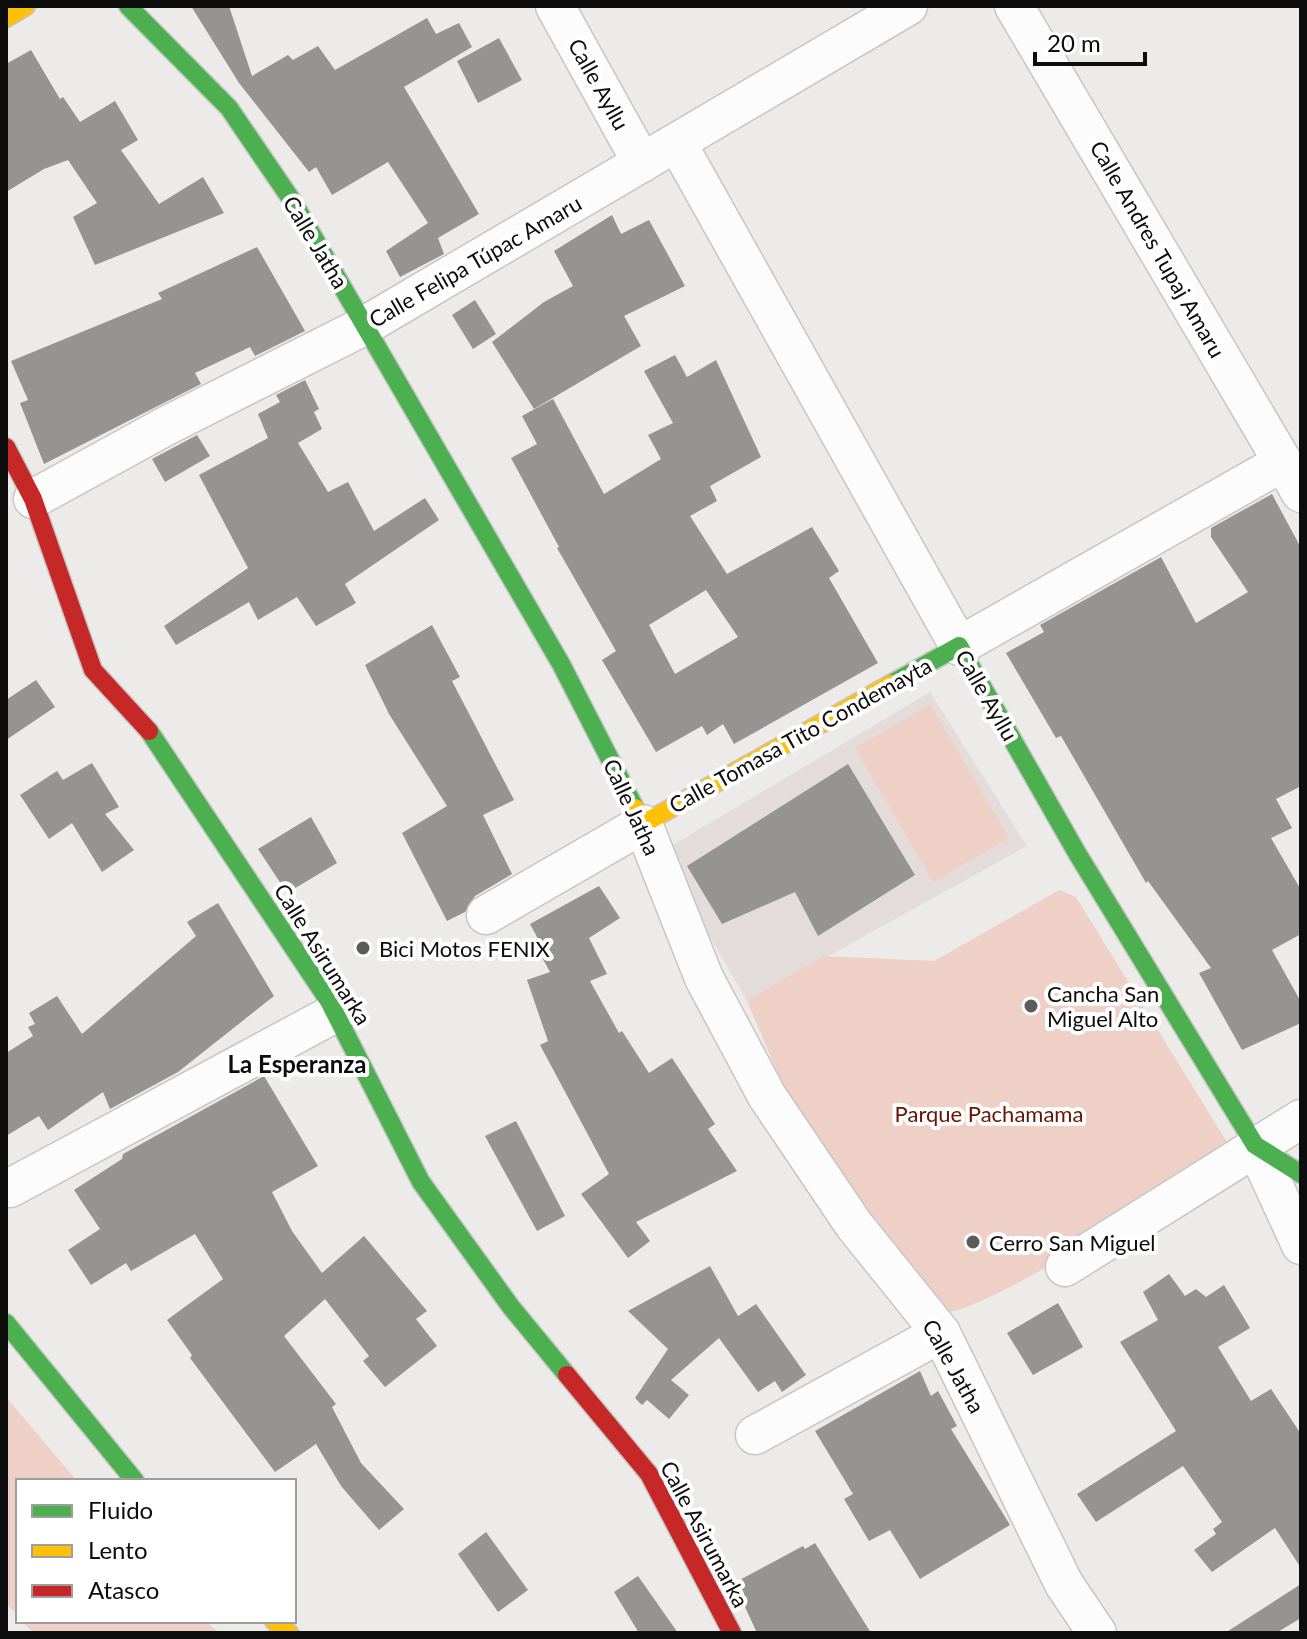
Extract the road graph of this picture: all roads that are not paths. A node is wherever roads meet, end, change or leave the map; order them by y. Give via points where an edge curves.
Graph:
1 (26, 6) edge
2 (128, 6) edge
3 (555, 6) edge
4 (908, 6) edge
5 (1014, 6) edge
6 (6, 18) edge
7 (677, 143) junction
8 (642, 163) junction
9 (366, 325) junction
10 (6, 447) edge
11 (1292, 477) edge
12 (33, 499) junction
13 (959, 646) junction
14 (643, 824) junction
15 (486, 915) dead end
16 (335, 1013) junction
17 (1301, 1119) edge
18 (1255, 1145) junction
19 (1301, 1174) edge
20 (10, 1188) dead end
21 (1301, 1245) edge
22 (1065, 1267) dead end
23 (6, 1323) edge
24 (941, 1333) junction
25 (755, 1435) dead end
26 (133, 1479) edge
27 (732, 1633) edge
28 (1097, 1633) edge

1 - 6 main road
2 - 9 main road, Calle Jatha via 229,108
3 - 8 street, Calle Ayllu
4 - 7 street, Calle Felipa Túpac Amaru
5 - 11 street, Calle Andres Tupaj Amaru
7 - 8 street, Calle Felipa Túpac Amaru
7 - 13 street, Calle Ayllu
8 - 9 street, Calle Felipa Túpac Amaru
9 - 12 street, Calle Felipa Túpac Amaru
9 - 14 main road, Calle Jatha via 561,664
10 - 12 main road, Calle Asirumarka
11 - 13 street, Calle Tomasa Tito Condemayta
12 - 16 main road, Calle Asirumarka via 93,670 152,735
13 - 14 main road, Calle Tomasa Tito Condemayta
13 - 18 main road, Calle Ayllu via 1077,853
14 - 15 street, Calle Tomasa Tito Condemayta
14 - 24 street, Calle Jatha via 704,978 767,1096 854,1225
16 - 20 street
16 - 27 main road, Calle Asirumarka via 421,1182 511,1307 649,1474
17 - 18 street
18 - 19 main road
18 - 21 street, Calle Ayllu
18 - 22 street
23 - 26 main road
24 - 25 street
24 - 28 street, Calle Jatha via 1064,1584

